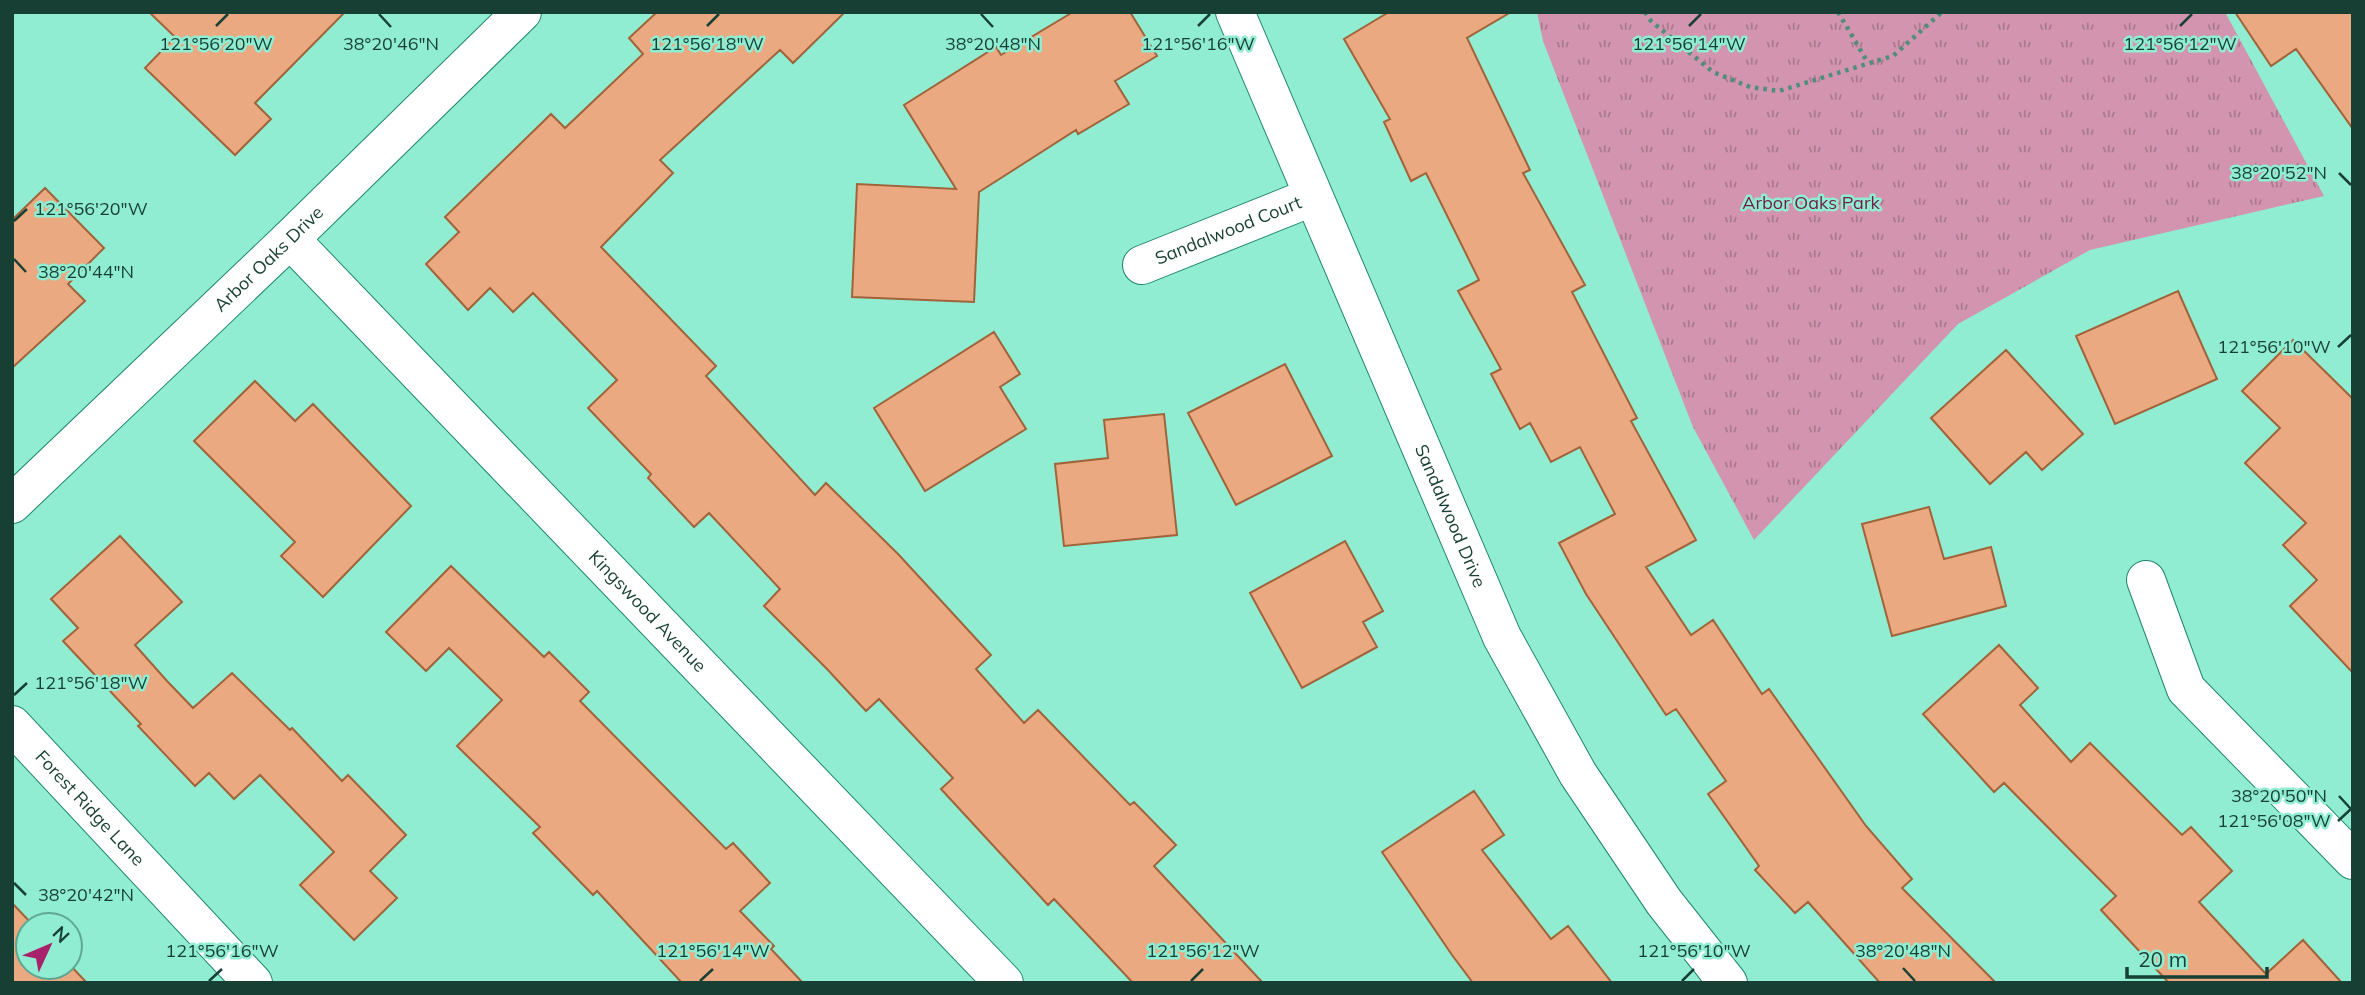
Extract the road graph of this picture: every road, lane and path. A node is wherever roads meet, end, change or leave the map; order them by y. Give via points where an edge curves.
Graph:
1 (522, 12) edge
2 (1235, 12) edge
3 (1645, 12) edge
4 (1838, 12) edge
5 (1942, 12) edge
6 (1868, 63) junction
7 (1312, 197) junction
8 (290, 239) junction
9 (1142, 265) dead end
10 (12, 504) edge
11 (2146, 580) dead end
12 (12, 725) edge
13 (2353, 860) edge
14 (253, 983) edge
15 (1004, 983) edge
16 (1728, 983) edge

1 - 8 street, Arbor Oaks Drive
2 - 7 street, Sandalwood Drive
3 - 6 path via 1713,72 1750,87 1779,91
4 - 6 path
5 - 6 path via 1893,56
7 - 9 street, Sandalwood Court
7 - 16 street, Sandalwood Drive via 1502,637 1578,774 1664,902
8 - 10 street, Arbor Oaks Drive
8 - 15 street, Kingswood Avenue
11 - 13 street via 2186,689
12 - 14 street, Forest Ridge Lane

